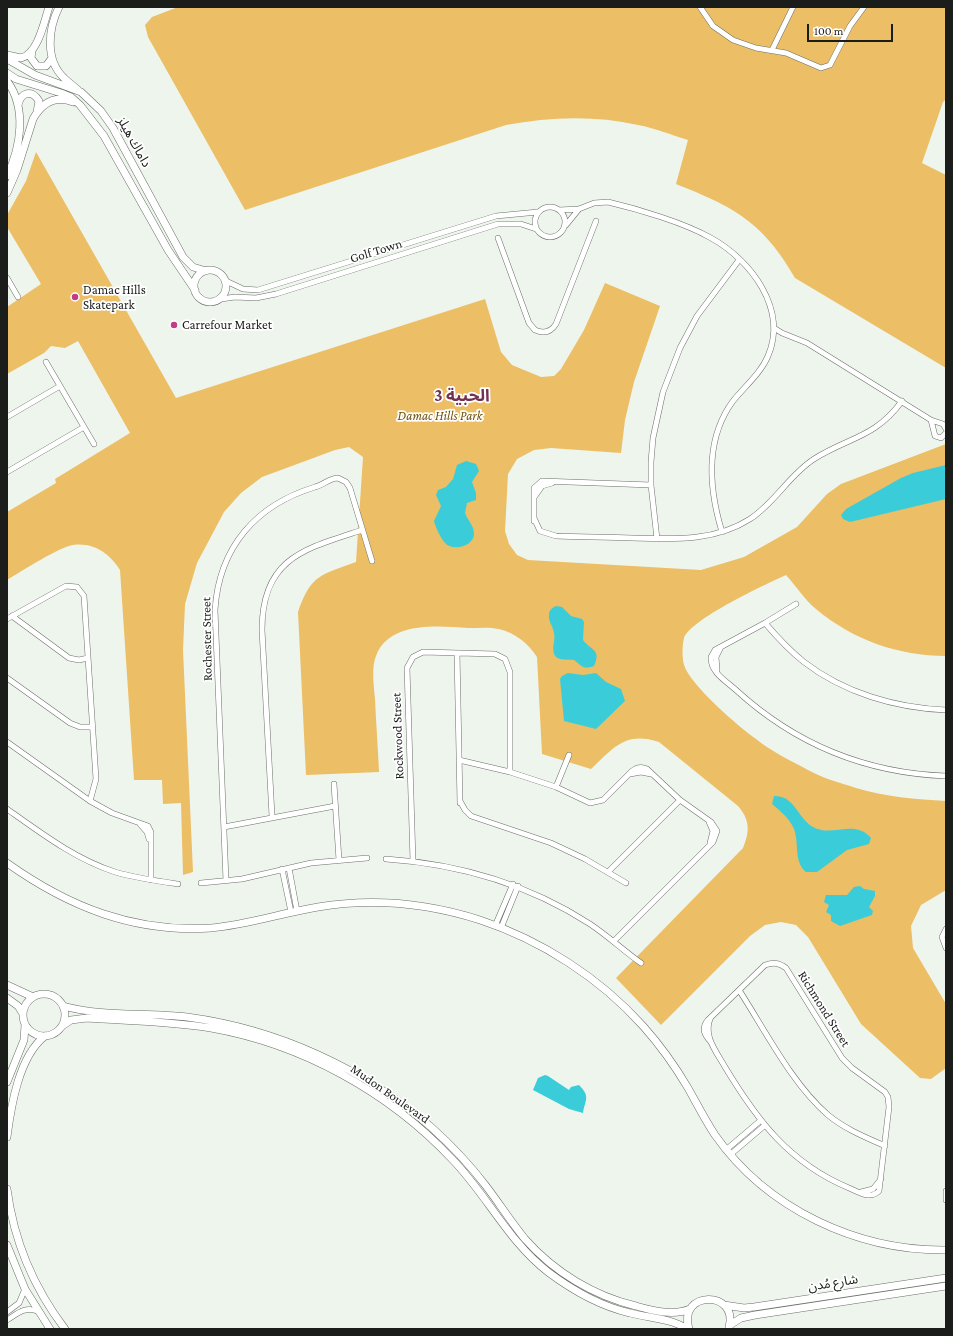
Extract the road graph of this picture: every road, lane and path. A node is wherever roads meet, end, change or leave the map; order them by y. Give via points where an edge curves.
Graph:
1 (49, 7) edge
2 (59, 7) edge
3 (700, 7) edge
4 (792, 7) edge
5 (864, 7) edge
6 (33, 48) junction
7 (772, 50) junction
8 (7, 55) edge
9 (52, 58) junction
10 (7, 59) edge
11 (7, 73) edge
12 (7, 81) edge
13 (82, 92) junction
14 (18, 105) junction
15 (80, 105) junction
16 (37, 112) junction
17 (7, 176) edge
18 (7, 193) edge
19 (580, 209) junction
20 (559, 210) junction
21 (538, 212) junction
22 (596, 221) dead end
23 (564, 228) junction
24 (536, 229) junction
25 (498, 238) dead end
26 (741, 262) junction
27 (206, 271) junction
28 (7, 278) edge
29 (226, 281) junction
30 (195, 290) junction
31 (18, 297) dead end
32 (221, 298) junction
33 (774, 328) junction
34 (785, 334) junction
35 (773, 339) junction
36 (46, 362) dead end
37 (60, 386) junction
38 (902, 402) junction
39 (7, 417) edge
40 (931, 420) junction
41 (84, 427) junction
42 (946, 429) edge
43 (946, 434) edge
44 (94, 444) dead end
45 (7, 472) edge
46 (651, 485) junction
47 (362, 530) junction
48 (722, 532) junction
49 (657, 539) junction
50 (372, 561) dead end
51 (796, 604) dead end
52 (9, 618) edge
53 (765, 623) junction
54 (457, 653) junction
55 (88, 658) junction
56 (7, 678) edge
57 (946, 710) edge
58 (92, 727) junction
59 (7, 742) edge
60 (569, 755) dead end
61 (459, 760) junction
62 (510, 772) junction
63 (946, 776) edge
64 (334, 784) dead end
65 (556, 787) junction
66 (680, 800) junction
67 (90, 801) junction
68 (335, 806) junction
69 (7, 809) edge
70 (272, 816) junction
71 (224, 827) junction
72 (367, 858) dead end
73 (386, 859) dead end
74 (339, 860) junction
75 (413, 861) junction
76 (7, 863) edge
77 (289, 868) junction
78 (282, 869) junction
79 (608, 872) junction
80 (151, 880) junction
81 (226, 881) junction
82 (201, 883) dead end
83 (626, 883) dead end
84 (178, 884) dead end
85 (515, 885) junction
86 (294, 912) junction
87 (498, 927) junction
88 (946, 929) edge
89 (614, 941) junction
90 (946, 948) edge
91 (641, 963) dead end
92 (7, 985) edge
93 (739, 990) junction
94 (33, 997) junction
95 (7, 998) edge
96 (63, 1006) junction
97 (23, 1014) junction
98 (26, 1025) junction
99 (62, 1026) junction
100 (45, 1036) junction
101 (7, 1082) edge
102 (760, 1121) junction
103 (764, 1126) junction
104 (7, 1137) edge
105 (885, 1146) junction
106 (729, 1152) junction
107 (7, 1189) edge
108 (946, 1190) edge
109 (946, 1200) edge
110 (7, 1245) edge
111 (946, 1250) edge
112 (946, 1278) edge
113 (946, 1286) edge
114 (25, 1289) junction
115 (724, 1305) junction
116 (690, 1309) junction
117 (37, 1311) junction
118 (7, 1312) edge
119 (7, 1320) edge
120 (729, 1327) edge
121 (50, 1329) edge
122 (65, 1329) edge
123 (688, 1329) edge

1 - 6 street
2 - 9 street via 51,33
3 - 7 street via 704,16 724,34 744,45
4 - 7 street
5 - 7 street via 826,68 816,67 786,53
6 - 8 street via 26,57 14,58
6 - 9 street via 31,58 37,66 46,66
9 - 13 street via 63,77
10 - 13 street, داماك هيلز via 34,75
11 - 15 street, داماك هيلز via 16,79 62,93
12 - 14 street
13 - 27 street, داماك هيلز via 108,119 183,257 193,267
14 - 16 street via 20,97 30,93 39,101
14 - 17 street via 20,136
15 - 16 street via 63,99 55,100 48,102
15 - 30 street, داماك هيلز via 104,136 168,250
16 - 18 street
19 - 20 street
19 - 23 street
19 - 26 street via 594,203 608,202 659,218 702,233 723,246
20 - 21 street via 550,207
20 - 23 street via 566,221
21 - 24 street via 535,218
21 - 29 street, Golf Town via 496,216 258,290 243,289
22 - 25 street via 556,324 545,332 535,330 529,323
23 - 24 street via 551,238 540,234
24 - 32 street, Golf Town via 521,224 498,224 276,294 256,298
26 - 33 street via 766,293
26 - 46 street via 697,316 682,342 671,369 661,399 653,438
27 - 29 street via 218,272
27 - 30 street via 197,278
28 - 31 street
29 - 32 street via 226,291
30 - 32 street via 198,297 206,302 215,302
33 - 34 street
33 - 35 street
34 - 35 street
34 - 38 street via 807,343
35 - 48 street via 764,363 727,410 716,436 712,488
36 - 37 street
37 - 39 street
37 - 41 street
38 - 40 street
38 - 48 street via 875,429 815,459 800,470 763,510
40 - 42 street via 943,424
40 - 43 street via 935,436 941,438
41 - 44 street
41 - 45 street
46 - 49 street
46 - 49 street via 556,482 542,486 534,498 534,527 539,535 548,537
47 - 50 street, Rochester Street
47 - 70 street via 301,552 288,561 278,572 265,600 262,630
47 - 71 street, Rochester Street via 348,485 344,480 335,478 290,496 267,510 241,536 226,562 217,590 215,610
48 - 49 street via 684,540
51 - 53 street
52 - 55 street via 69,658
52 - 55 street via 66,586 77,587 84,596
53 - 57 street via 804,662 845,687 899,705
53 - 63 street via 723,645 716,657 716,665 719,674 771,719 835,754 858,762 899,772
54 - 61 street
54 - 62 street, Rockwood Street via 496,654 509,665
54 - 75 street, Rockwood Street via 420,653 413,656 408,665
55 - 58 street
56 - 58 street via 70,723 80,727
58 - 67 street via 96,779
59 - 67 street
60 - 65 street
61 - 62 street
61 - 79 street via 460,801 464,814 471,819 516,830 551,843
62 - 65 street
64 - 68 street
65 - 66 street via 595,803 603,800 635,768 644,767
66 - 79 street
66 - 89 street via 714,824 716,838
67 - 80 street via 112,813 144,823 150,829
68 - 70 street
68 - 74 street
69 - 80 street via 80,857 114,872
70 - 71 street
71 - 81 street, Rochester Street
72 - 74 street
73 - 75 street
74 - 77 street
75 - 85 street via 463,869
76 - 86 street via 63,898 110,916 134,922 211,928
77 - 78 street
77 - 86 street
78 - 81 street
78 - 86 street
79 - 83 street
80 - 84 street
81 - 82 street
85 - 87 street
85 - 89 street via 568,910
86 - 87 street via 339,904 384,902 433,908
87 - 106 street via 558,956 589,977 626,1008 667,1057
88 - 90 street via 942,937
89 - 91 street
92 - 94 street
93 - 102 street, Richmond Street via 712,1017 708,1030 711,1042
93 - 105 street via 796,1079 817,1105 843,1125
93 - 105 street, Richmond Street via 765,965 780,964 786,968 842,1058 888,1097
94 - 96 street via 47,994 59,1000
94 - 97 street
95 - 97 street via 18,1006
96 - 99 street
96 - 116 street, Mudon Boulevard via 206,1020 277,1038 325,1058 380,1089 431,1128 474,1172 525,1239 567,1276 600,1294 627,1304 670,1312
97 - 98 street
98 - 100 street via 34,1033
98 - 101 street via 24,1040
99 - 100 street via 58,1031
99 - 123 street, Mudon Boulevard via 71,1020 87,1018 195,1026 266,1042 318,1063 376,1096 429,1136 466,1174 524,1249 558,1279 580,1293 615,1309 675,1322
100 - 104 street via 35,1046 24,1067 13,1101
102 - 103 street, Richmond Street
102 - 106 street
103 - 105 street, Richmond Street via 798,1159 824,1176 868,1196 876,1194 881,1187
103 - 106 street
106 - 111 street via 769,1191 821,1223 888,1245
107 - 122 street via 12,1223 24,1259 40,1292
108 - 109 street
110 - 114 street
112 - 115 street, شارع مُدن via 754,1307
113 - 120 street, شارع مُدن via 755,1315 741,1318
114 - 117 street
114 - 118 street via 19,1303
115 - 116 street, شارع مُدن via 717,1300 704,1299
115 - 120 street via 728,1311
116 - 123 street via 687,1316
117 - 119 street via 28,1308
117 - 121 street

